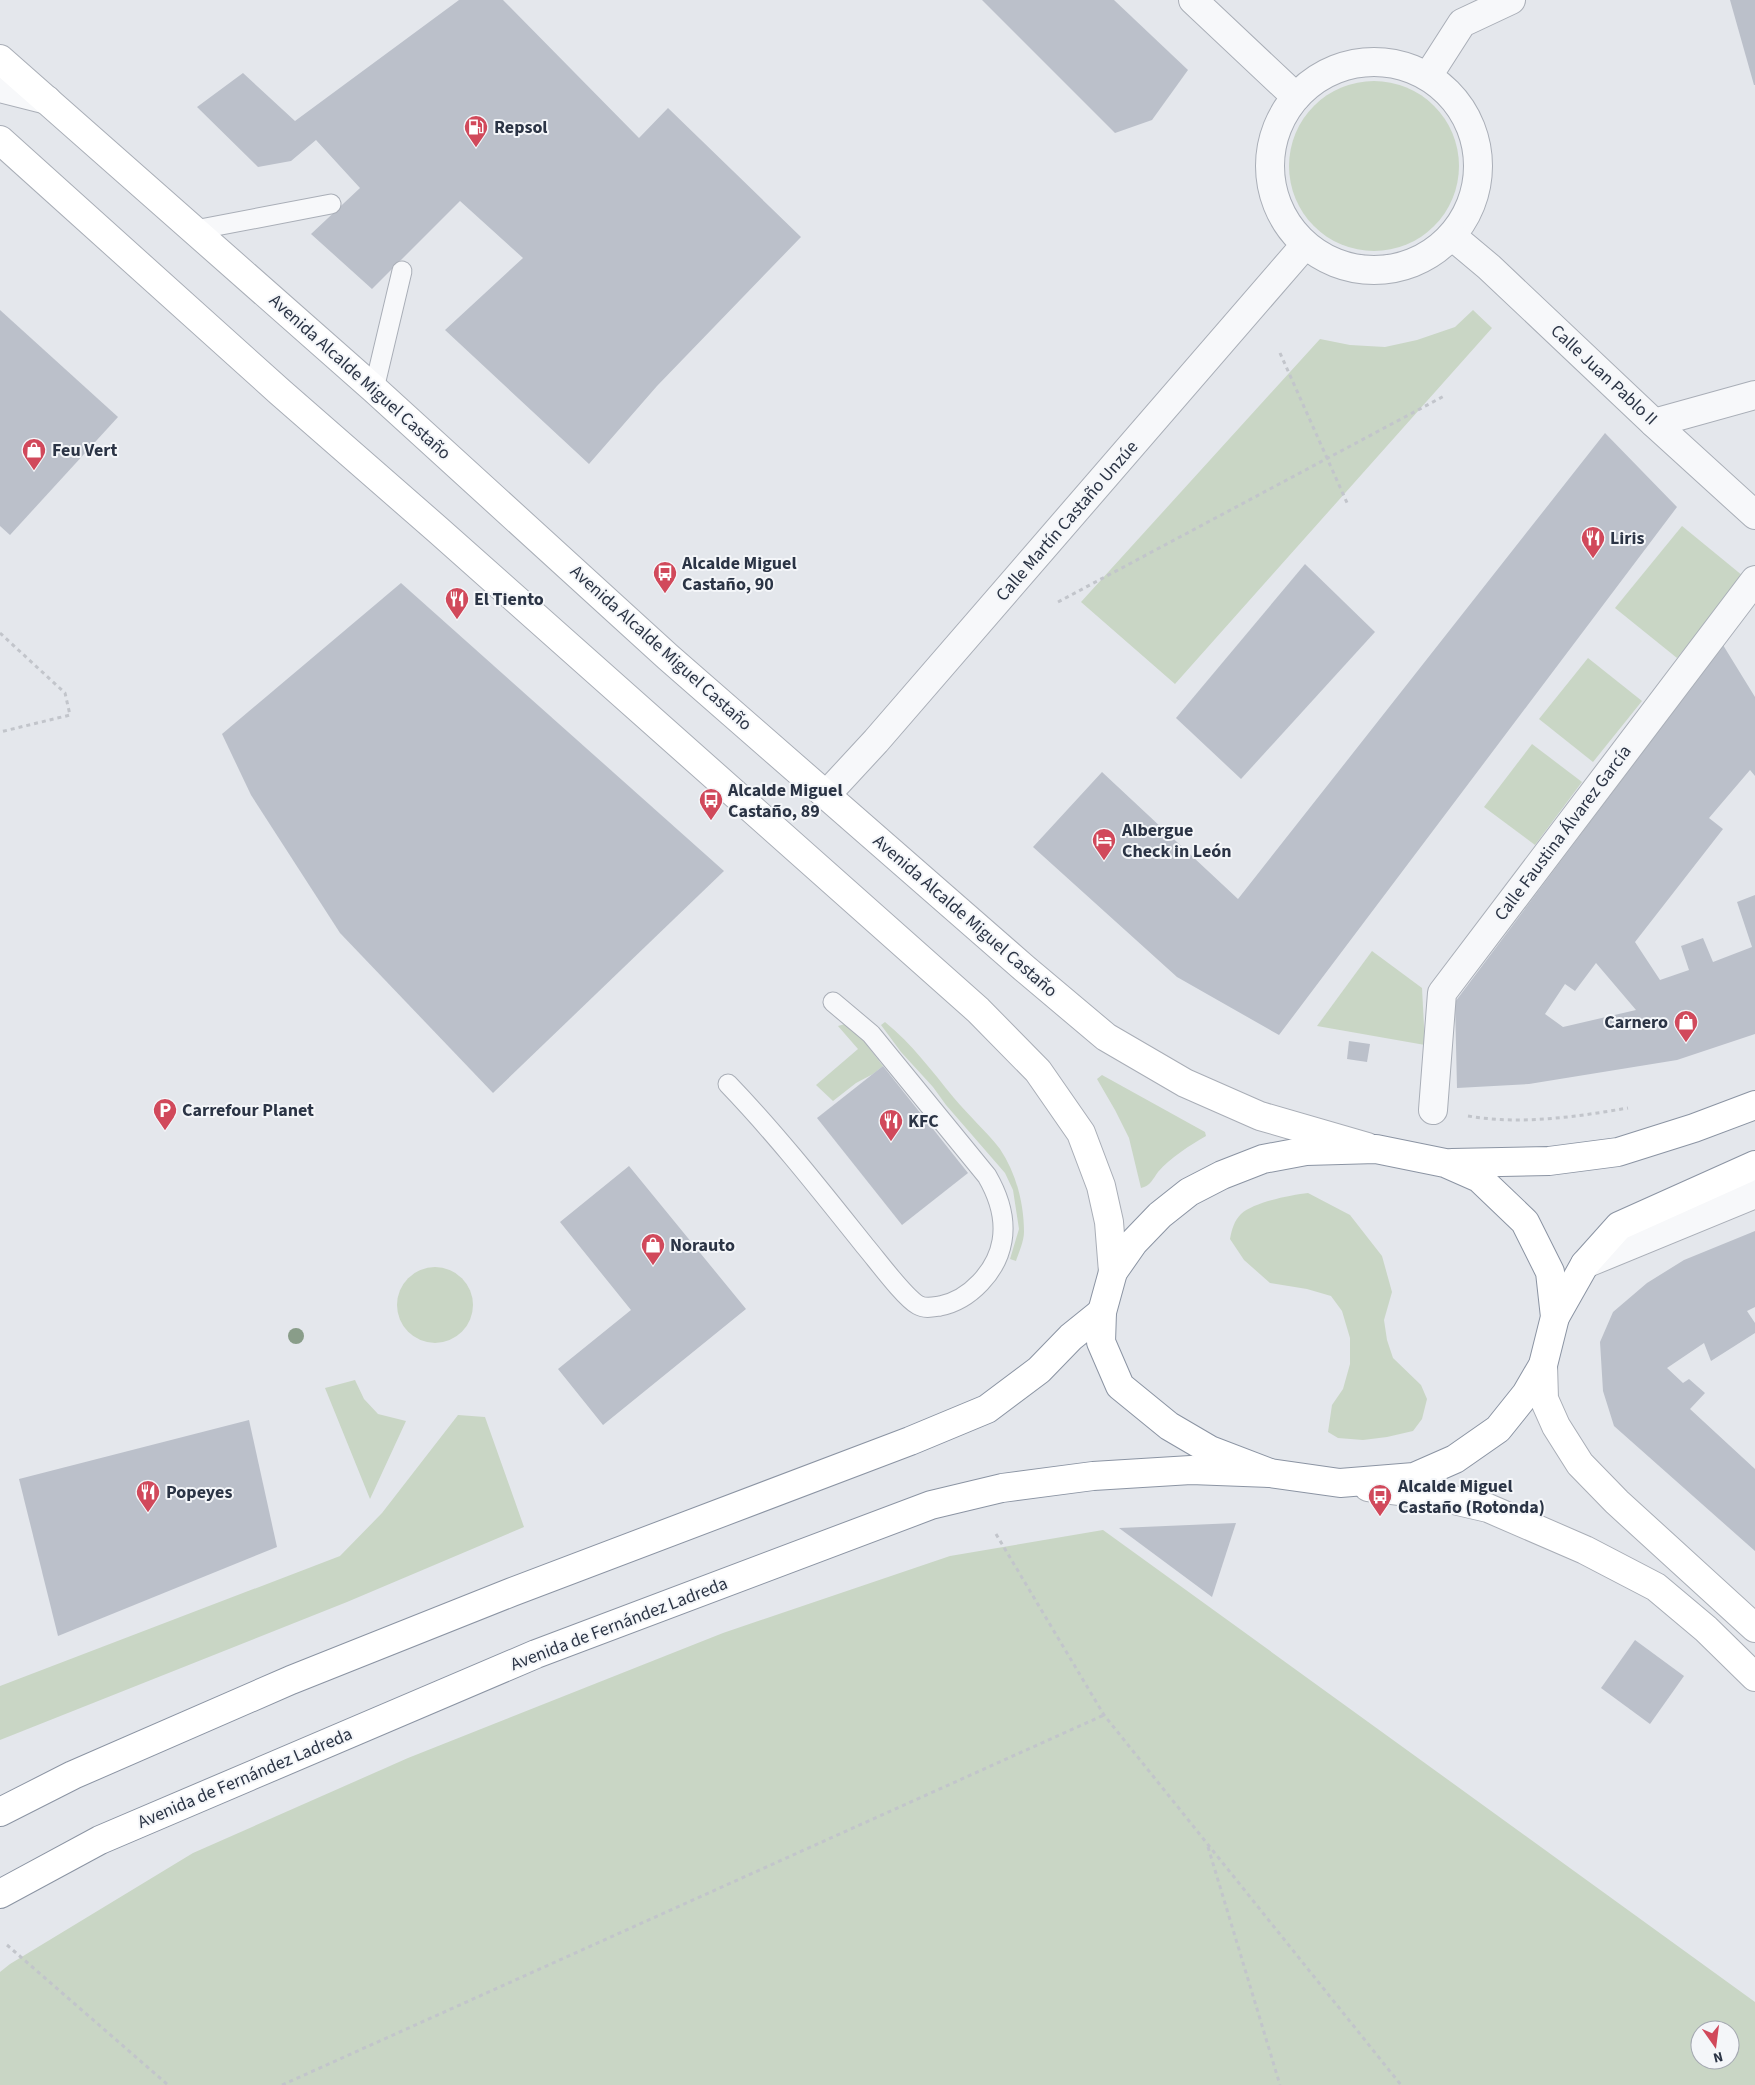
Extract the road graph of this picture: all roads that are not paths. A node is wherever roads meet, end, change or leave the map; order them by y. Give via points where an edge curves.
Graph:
1 (1193, 0) edge
2 (1511, 0) edge
3 (0, 59) edge
4 (1428, 76) junction
5 (0, 88) edge
6 (1296, 97) junction
7 (47, 100) junction
8 (0, 140) edge
9 (331, 204) dead end
10 (195, 230) junction
11 (1452, 236) junction
12 (1306, 245) junction
13 (402, 271) dead end
14 (374, 389) junction
15 (1755, 395) edge
16 (1654, 423) junction
17 (1755, 515) edge
18 (1755, 580) edge
19 (826, 795) junction
20 (833, 1002) dead end
21 (728, 1084) dead end
22 (1755, 1105) edge
23 (1432, 1110) road end
24 (1376, 1149) junction
25 (1445, 1163) junction
26 (1755, 1165) edge
27 (1755, 1194) edge
28 (1585, 1264) junction
29 (1114, 1272) junction
30 (1102, 1312) junction
31 (1555, 1317) junction
32 (1544, 1365) junction
33 (1270, 1473) junction
34 (1340, 1483) junction
35 (1755, 1628) edge
36 (1755, 1677) edge
37 (0, 1812) edge
38 (0, 1894) edge

1 - 6 street
2 - 4 street via 1462,23
3 - 7 main road, Avenida Alcalde Miguel Castaño
4 - 6 street via 1402,65 1373,61 1344,66 1318,78
4 - 11 street via 1452,95 1469,121 1478,151 1478,181 1472,204
5 - 7 street
6 - 12 street via 1280,120 1272,146 1270,173 1275,200 1288,224
7 - 10 main road, Avenida Alcalde Miguel Castaño
8 - 29 main road via 985,1017 1038,1071 1082,1133 1109,1222
9 - 10 lane
10 - 14 main road, Avenida Alcalde Miguel Castaño
11 - 12 street via 1432,254 1407,265 1381,270 1353,268 1328,260
11 - 16 street, Calle Juan Pablo II
12 - 19 street, Calle Martín Castaño Unzúe
13 - 14 lane
14 - 19 main road, Avenida Alcalde Miguel Castaño via 668,657
15 - 16 street
16 - 17 street, Calle Juan Pablo II
18 - 23 street, Calle Faustina Álvarez García via 1442,993
19 - 24 main road, Avenida Alcalde Miguel Castaño via 1106,1037 1185,1084 1260,1116
20 - 21 lane via 871,1034 987,1176 996,1192 1003,1226 1002,1242 996,1261 974,1289 959,1300 943,1305 919,1306 887,1273 757,1113
22 - 25 main road via 1618,1152 1549,1162
24 - 25 main road
24 - 29 main road via 1306,1151 1263,1159 1222,1175 1188,1192 1160,1215 1134,1242
25 - 31 main road via 1479,1178 1524,1222 1550,1272
26 - 28 main road via 1619,1226
27 - 28 street
28 - 31 main road
29 - 30 main road
30 - 33 main road via 1101,1342 1120,1386 1169,1426 1210,1450
30 - 37 main road via 1071,1337 1039,1370 987,1409 291,1680 72,1776
31 - 32 main road
32 - 34 main road via 1498,1429 1455,1459 1414,1477
32 - 35 main road via 1544,1399 1556,1426 1580,1464
33 - 34 main road
33 - 38 main road, Avenida de Fernández Ladreda via 1191,1470 1093,1476 1002,1488 931,1505 536,1654 100,1840
34 - 36 main road via 1432,1495 1488,1508 1585,1550 1656,1587

